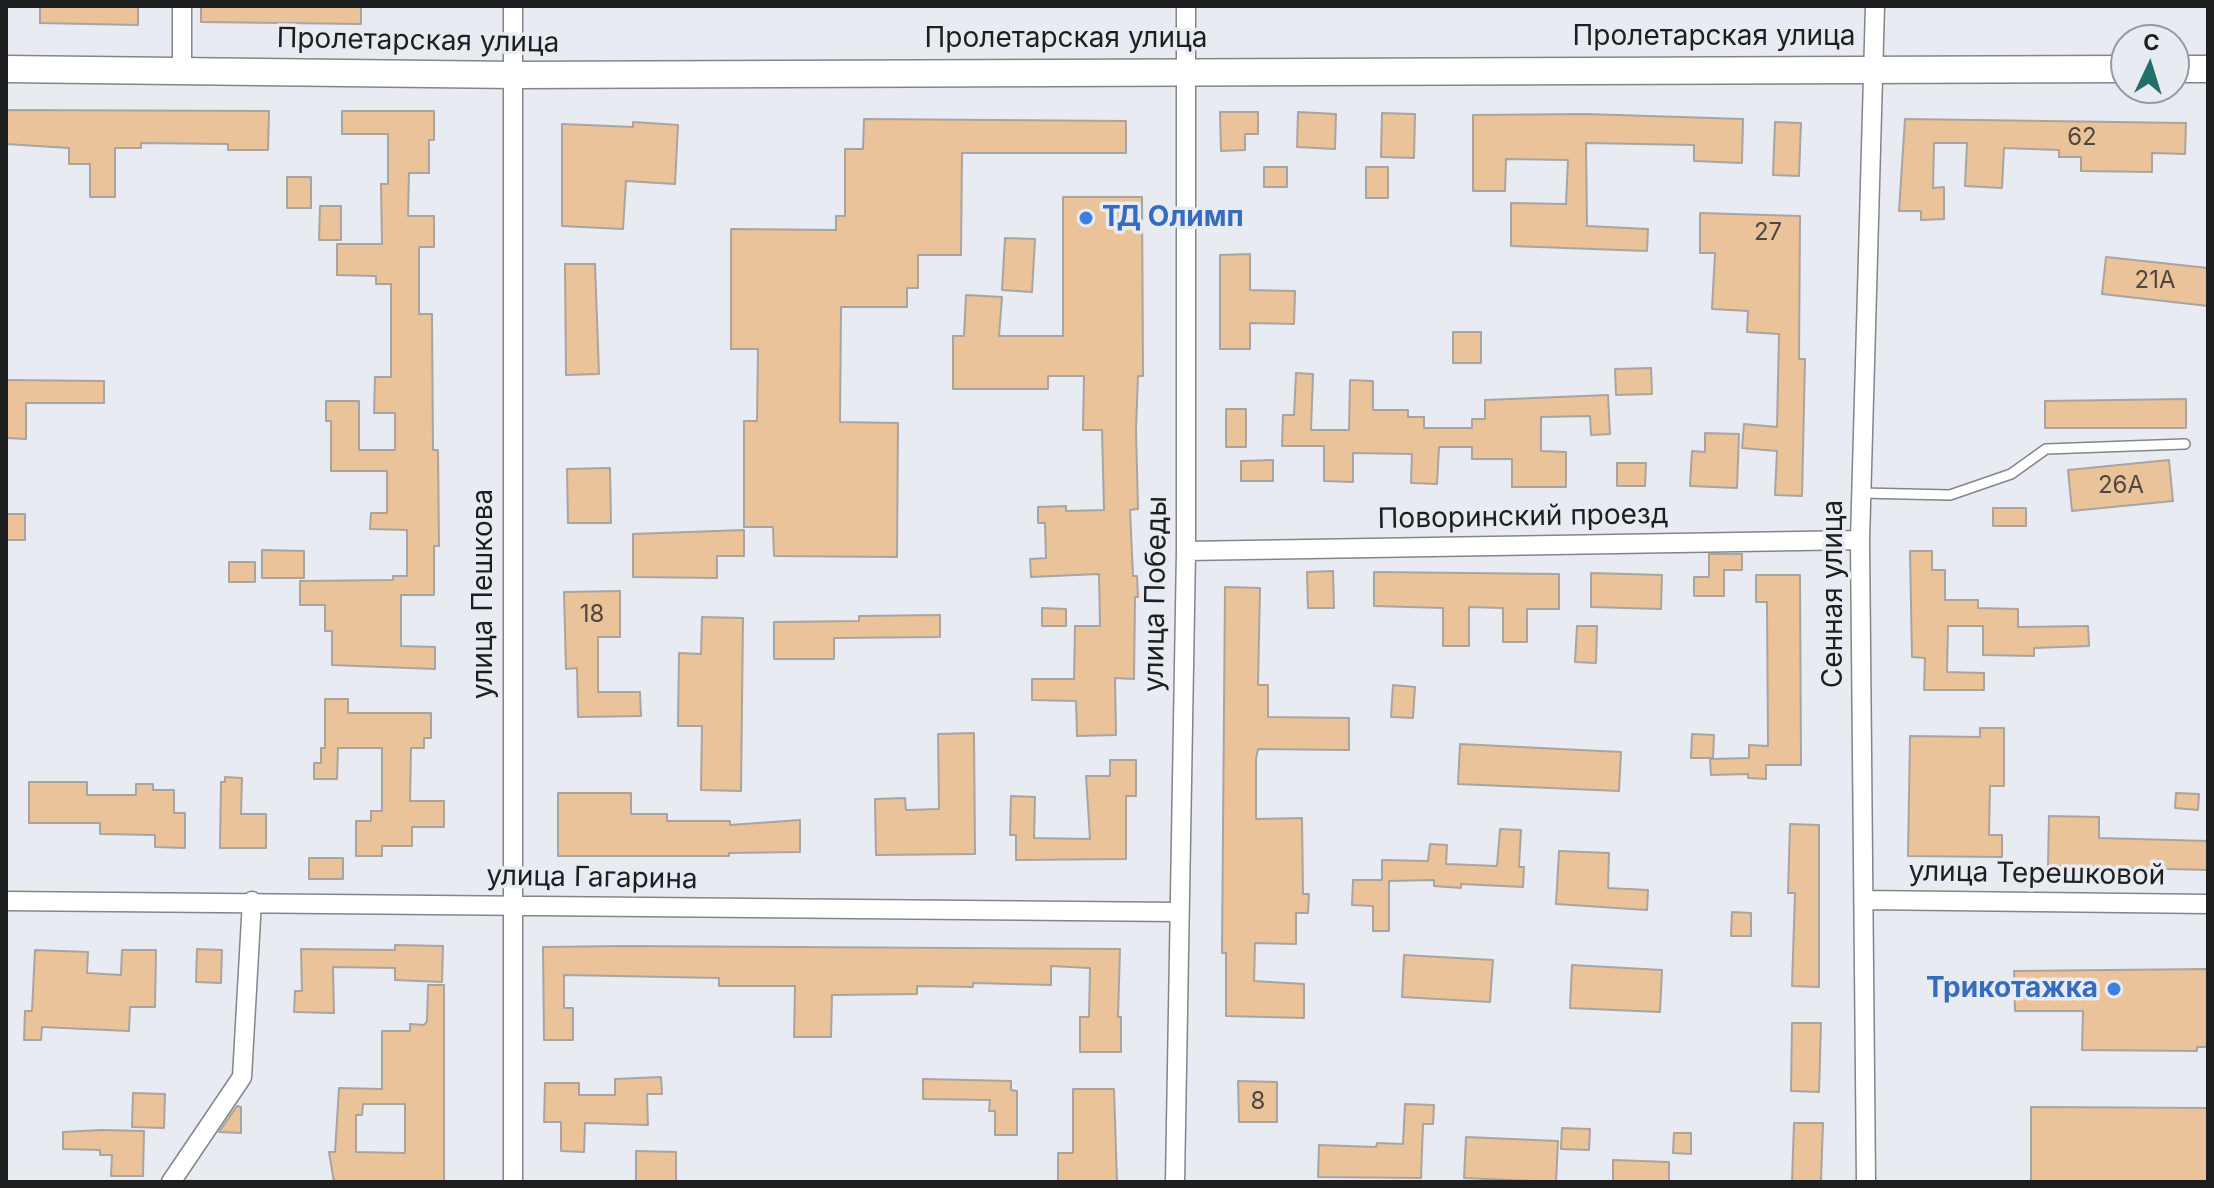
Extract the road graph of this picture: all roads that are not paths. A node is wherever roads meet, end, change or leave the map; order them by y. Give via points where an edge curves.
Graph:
1 (182, 6) edge
2 (513, 6) edge
3 (1186, 6) edge
4 (1875, 6) edge
5 (6, 69) edge
6 (1875, 69) junction
7 (2110, 69) edge
8 (1186, 70) junction
9 (182, 71) junction
10 (514, 75) junction
11 (2185, 444) dead end
12 (1861, 493) junction
13 (1860, 540) junction
14 (1186, 551) junction
15 (1865, 900) junction
16 (6, 901) edge
17 (252, 901) junction
18 (2208, 904) edge
19 (512, 905) junction
20 (1177, 912) junction
21 (171, 1182) edge
22 (513, 1182) edge
23 (1175, 1182) edge
24 (1866, 1182) edge

1 - 9 street
2 - 10 street, улица Пешкова
3 - 8 street, улица Победы
4 - 6 street, Сенная улица
5 - 9 street, Пролетарская улица
6 - 7 street, Пролетарская улица
6 - 8 street, Пролетарская улица
6 - 12 street, Сенная улица
8 - 10 street, Пролетарская улица
8 - 14 street, улица Победы
9 - 10 street, Пролетарская улица
10 - 19 street, улица Пешкова
11 - 12 lane via 2046,449 2011,474 1950,495
12 - 13 street, Сенная улица
13 - 14 street, Поворинский проезд
13 - 15 street, Сенная улица
14 - 20 street, улица Победы
15 - 18 street, улица Терешковой
15 - 24 street, Сенная улица
16 - 17 street, улица Гагарина
17 - 19 street, улица Гагарина
17 - 21 street via 242,1077
19 - 20 street, улица Гагарина
19 - 22 street, улица Пешкова
20 - 23 street, улица Победы

